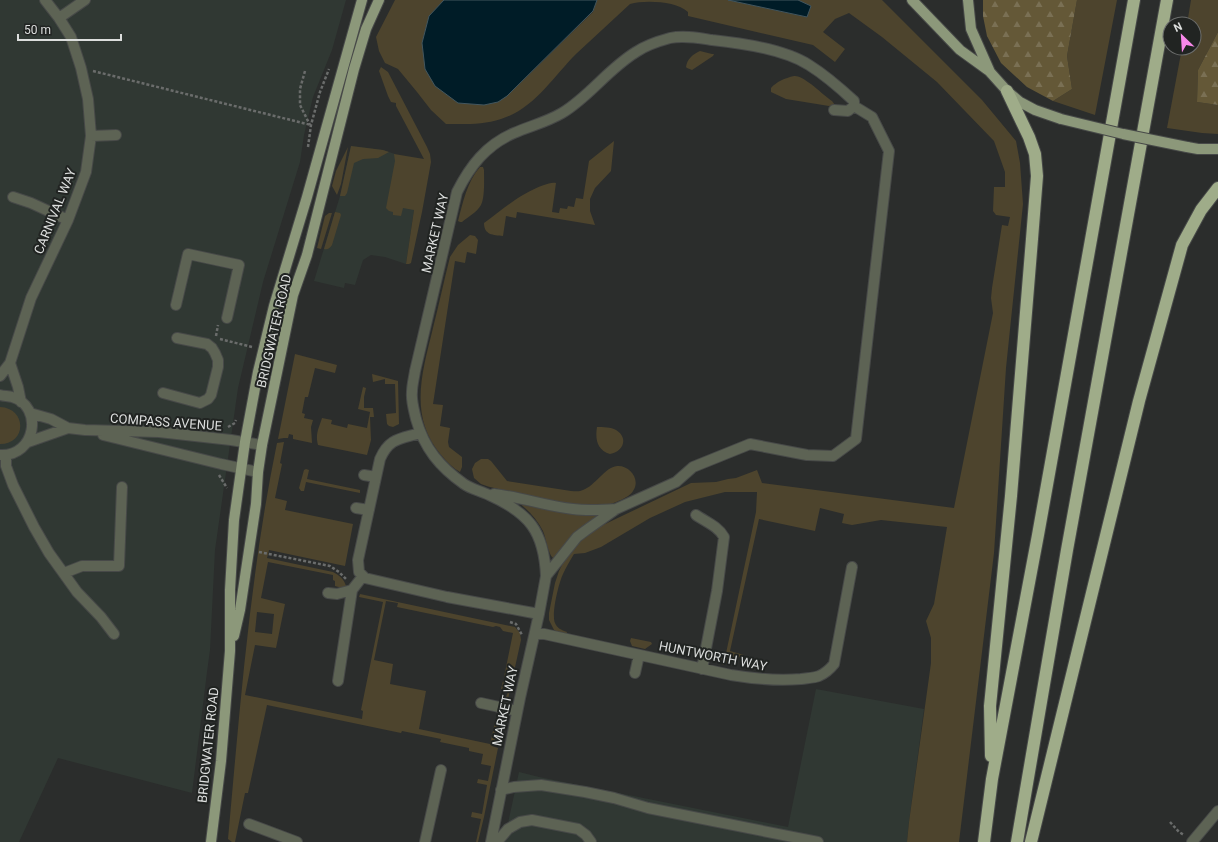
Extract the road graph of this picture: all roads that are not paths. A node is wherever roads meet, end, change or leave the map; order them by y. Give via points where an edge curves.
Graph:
1 (45, 0) edge
2 (85, 0) edge
3 (362, 0) edge
4 (379, 0) edge
5 (912, 0) edge
6 (968, 0) edge
7 (1134, 0) edge
8 (1167, 0) edge
9 (59, 18) junction
10 (990, 72) junction
11 (1008, 91) junction
12 (854, 106) junction
13 (834, 110) dead end
14 (116, 135) dead end
15 (91, 136) junction
16 (1218, 149) edge
17 (1218, 188) edge
18 (13, 197) dead end
19 (68, 220) junction
20 (176, 305) dead end
21 (223, 321) road end
22 (177, 338) dead end
23 (10, 363) junction
24 (0, 376) edge
25 (163, 393) dead end
26 (0, 395) edge
27 (21, 402) junction
28 (30, 413) junction
29 (68, 428) junction
30 (85, 430) junction
31 (420, 433) junction
32 (28, 442) junction
33 (245, 442) junction
34 (262, 445) junction
35 (3, 455) edge
36 (241, 468) junction
37 (258, 472) junction
38 (364, 474) dead end
39 (376, 477) junction
40 (122, 488) dead end
41 (488, 494) junction
42 (356, 508) dead end
43 (616, 509) junction
44 (369, 510) junction
45 (696, 516) dead end
46 (852, 567) dead end
47 (64, 573) junction
48 (363, 576) junction
49 (546, 576) junction
50 (352, 590) junction
51 (328, 592) dead end
52 (539, 614) junction
53 (534, 632) junction
54 (114, 634) dead end
55 (230, 651) junction
56 (639, 655) junction
57 (702, 669) junction
58 (635, 673) dead end
59 (338, 681) dead end
60 (481, 703) dead end
61 (517, 711) junction
62 (441, 770) dead end
63 (992, 779) junction
64 (501, 790) junction
65 (1218, 810) edge
66 (249, 824) dead end
67 (1193, 841) edge
68 (211, 842) edge
69 (298, 842) edge
70 (425, 842) edge
71 (491, 842) edge
72 (497, 842) edge
73 (591, 842) edge
74 (818, 842) edge
75 (984, 842) edge
76 (1017, 842) edge
77 (1031, 842) edge

1 - 9 street, CARNIVAL WAY
2 - 9 street
3 - 33 main road, BRIDGWATER ROAD via 274,306
4 - 34 main road, BRIDGWATER ROAD via 366,30 354,69 307,255 293,295
5 - 10 main road via 960,50
6 - 10 main road via 971,29
7 - 63 highway
8 - 76 highway
9 - 15 street, CARNIVAL WAY via 71,37 81,68 88,99
10 - 11 main road
11 - 16 main road, bridge via 1020,102 1035,110 1061,119 1187,147
11 - 63 highway via 1035,154 1037,176 1011,496 990,706
12 - 13 street via 848,111
12 - 31 street, MARKET WAY via 854,101 808,64 777,52 744,44 691,37 671,38 636,51 611,70 575,104 554,118 498,140 473,165 457,192 412,384 414,411
12 - 43 street, MARKET WAY via 872,117 889,151 856,439 833,456 808,455 750,444 693,467 676,482
14 - 15 street
15 - 19 street, CARNIVAL WAY via 86,172
17 - 77 highway via 1201,210 1182,245 1139,401
18 - 19 street
19 - 23 street, CARNIVAL WAY via 31,298
20 - 21 street via 188,254 239,265
22 - 25 street via 207,344 215,353 218,367 211,395 200,403
23 - 24 street, CARNIVAL WAY
23 - 27 street
26 - 27 street via 13,397
27 - 28 street
28 - 29 street, COMPASS AVENUE via 51,419
28 - 32 street via 32,430
29 - 30 street, COMPASS AVENUE
29 - 32 street, COMPASS AVENUE
30 - 33 street, COMPASS AVENUE via 159,432
30 - 36 street, COMPASS AVENUE
31 - 39 street via 393,441 384,450
31 - 41 street, MARKET WAY via 443,467 465,485
32 - 35 street, COMPASS AVENUE via 22,449
33 - 34 street, COMPASS AVENUE
33 - 36 main road, BRIDGWATER ROAD
34 - 37 main road, BRIDGWATER ROAD
35 - 47 street via 12,482 34,528
36 - 37 street, COMPASS AVENUE
36 - 55 main road, BRIDGWATER ROAD via 234,520
37 - 55 main road, BRIDGWATER ROAD via 256,504 241,602
38 - 39 street
39 - 44 street
40 - 47 street via 119,566 82,566
41 - 43 street via 573,509
41 - 49 street, MARKET WAY via 519,511 532,524 544,552
42 - 44 street
43 - 49 street, MARKET WAY via 577,537
44 - 48 street via 358,560 359,572
45 - 57 street via 716,527 724,537
46 - 57 street, HUNTWORTH WAY via 834,664 828,671 810,678 774,681
47 - 54 street
48 - 50 street
48 - 52 street via 447,597
49 - 52 street, MARKET WAY
50 - 51 street via 337,594
50 - 59 street
52 - 53 street, MARKET WAY
53 - 56 street, HUNTWORTH WAY
53 - 61 street, MARKET WAY
55 - 68 main road, BRIDGWATER ROAD
56 - 57 street, HUNTWORTH WAY
56 - 58 street
60 - 61 street
61 - 64 street, MARKET WAY
62 - 70 street
63 - 75 highway
64 - 71 street, MARKET WAY
64 - 74 street via 541,785 585,792 654,810
65 - 67 street
66 - 69 street
72 - 73 street via 508,829 520,822 532,820 578,829

